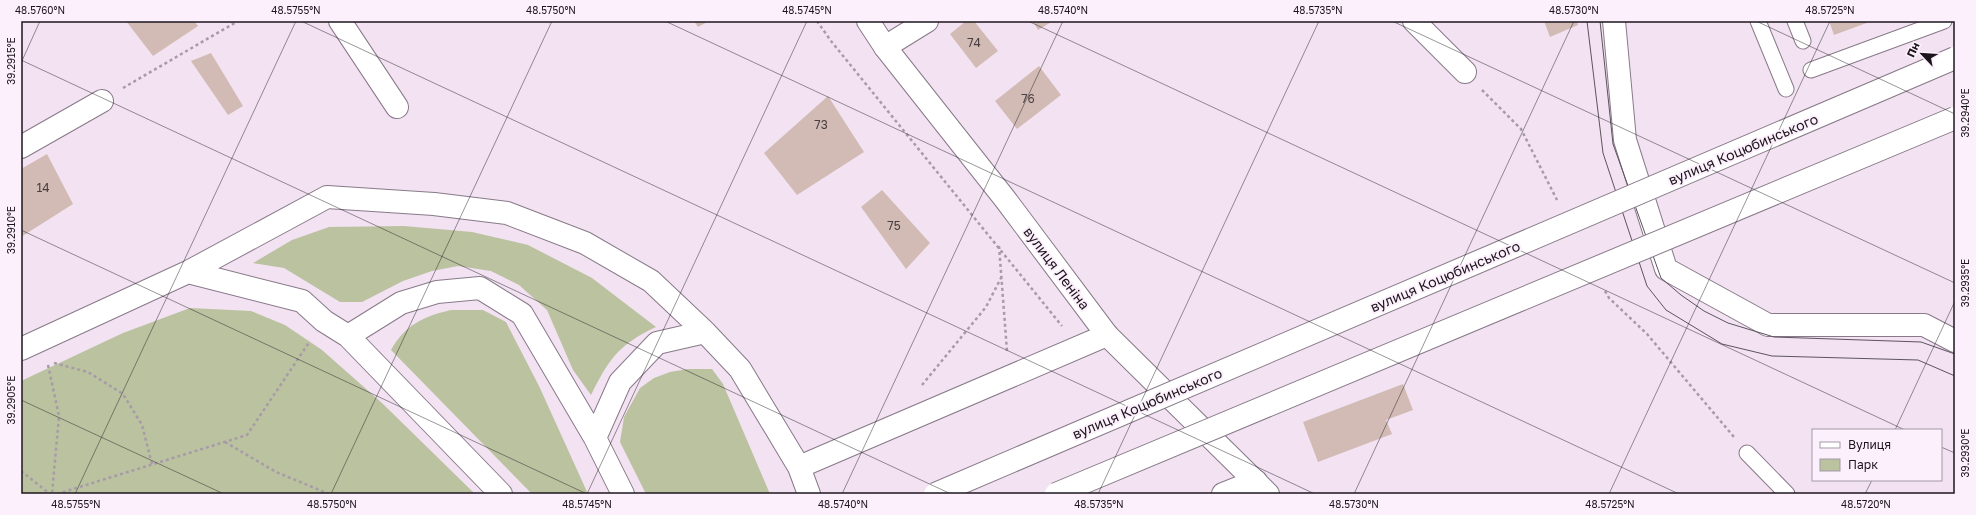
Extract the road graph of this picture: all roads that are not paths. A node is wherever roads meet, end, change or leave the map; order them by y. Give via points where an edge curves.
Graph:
1 (340, 21) edge
2 (868, 21) edge
3 (927, 21) edge
4 (1414, 21) edge
5 (1614, 21) edge
6 (1758, 21) edge
7 (1795, 21) edge
8 (1944, 21) edge
9 (1803, 41) dead end
10 (885, 47) junction
11 (1955, 58) edge
12 (1811, 70) dead end
13 (1465, 72) dead end
14 (1786, 90) dead end
15 (102, 101) road end
16 (397, 107) dead end
17 (1955, 118) edge
18 (21, 148) edge
19 (188, 272) junction
20 (705, 332) junction
21 (1107, 335) junction
22 (348, 336) junction
23 (1955, 341) edge
24 (21, 349) edge
25 (595, 438) junction
26 (1747, 453) dead end
27 (799, 467) junction
28 (1262, 487) edge
29 (501, 494) edge
30 (623, 494) edge
31 (809, 494) edge
32 (935, 494) edge
33 (1056, 494) edge
34 (1223, 494) edge
35 (1787, 494) edge

1 - 16 street
2 - 10 street, вулиця Леніна
3 - 10 street
4 - 13 street
5 - 23 street via 1625,140 1666,269 1768,325 1924,325
6 - 14 lane
7 - 9 lane
8 - 12 lane
10 - 21 street, вулиця Леніна via 1005,199
11 - 32 street, вулиця Коцюбинського, bridge
15 - 18 street
17 - 33 street, bridge
19 - 20 street via 327,197 434,204 507,213 585,243 651,281
19 - 22 street via 302,301 324,321
19 - 24 street
20 - 25 street via 657,342 620,382
20 - 27 street via 740,369
21 - 27 street
21 - 28 street, вулиця Леніна
22 - 25 street via 401,303 437,292 480,288 522,314
22 - 29 street
25 - 30 street
26 - 35 lane
27 - 31 street
28 - 34 street

